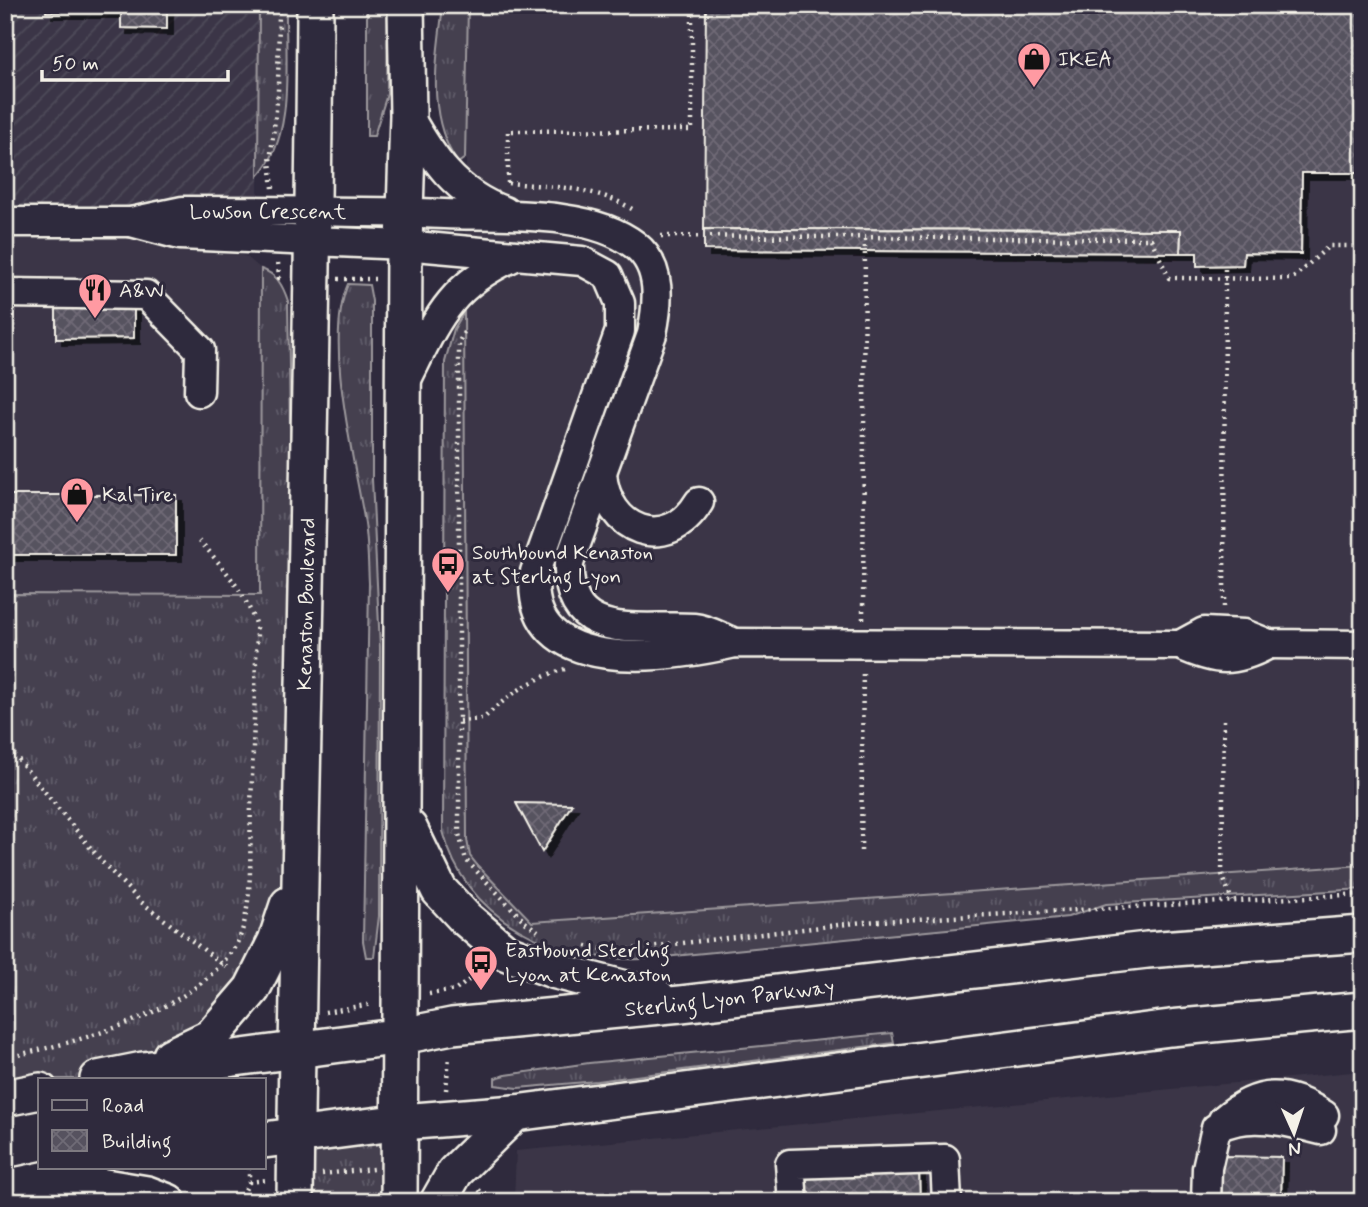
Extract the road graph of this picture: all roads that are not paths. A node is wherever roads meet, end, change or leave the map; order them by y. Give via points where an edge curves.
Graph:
1 (315, 5) edge
2 (406, 5) edge
3 (408, 116) junction
4 (520, 217) junction
5 (5, 222) edge
6 (313, 226) junction
7 (405, 229) junction
8 (516, 256) junction
9 (5, 293) edge
10 (405, 383) junction
11 (199, 392) dead end
12 (602, 473) junction
13 (699, 502) dead end
14 (734, 643) junction
15 (1363, 645) edge
16 (404, 815) junction
17 (298, 875) junction
18 (1363, 934) edge
19 (681, 1003) junction
20 (1363, 1010) edge
21 (296, 1033) junction
22 (402, 1036) junction
23 (143, 1070) junction
24 (102, 1078) edge
25 (38, 1091) edge
26 (5, 1098) edge
27 (515, 1113) junction
28 (402, 1122) junction
29 (1322, 1123) dead end
30 (280, 1138) edge
31 (108, 1168) edge
32 (51, 1178) junction
33 (5, 1188) edge
34 (295, 1189) edge
35 (168, 1202) edge
36 (400, 1202) edge
37 (438, 1202) edge
38 (793, 1202) edge
39 (947, 1202) edge
40 (1206, 1202) edge

1 - 6 main road, Kenaston Boulevard
2 - 3 main road
3 - 4 street via 428,152 454,182 481,202
3 - 7 main road
4 - 7 street
4 - 12 street via 590,225 615,233 637,246 656,282 652,334
5 - 6 street, Lowson Crescent via 131,222 180,235
6 - 7 street, Lowson Crescent
6 - 17 main road, Kenaston Boulevard
7 - 8 street
7 - 10 main road
8 - 10 street via 481,272 454,295
8 - 14 street via 582,261 597,267 608,275 620,303 620,331 535,572 534,599 539,613 570,645 607,654 686,654
9 - 11 street via 146,295 200,350
10 - 16 main road
12 - 13 street via 611,508 639,529 675,526
12 - 14 street via 569,563 573,592 584,613 618,627 698,628
14 - 15 street via 1180,645 1207,657 1244,657 1269,644
16 - 19 main road via 439,890 505,952 556,971
16 - 22 main road
17 - 21 main road, Kenaston Boulevard
17 - 23 main road via 276,941 252,989 211,1037
18 - 19 main road, Sterling Lyon Parkway via 1147,950
19 - 22 main road, Sterling Lyon Parkway via 452,1026
20 - 27 main road via 1157,1030
21 - 22 main road, Sterling Lyon Parkway
21 - 23 main road, Sterling Lyon Parkway
21 - 30 main road, Kenaston Boulevard
22 - 28 main road
23 - 24 main road, Sterling Lyon Parkway
25 - 26 main road
27 - 28 main road
27 - 37 main road via 455,1172
28 - 30 main road
28 - 36 main road
29 - 40 street via 1233,1119 1216,1128 1207,1168
30 - 34 main road, Kenaston Boulevard
31 - 32 main road
32 - 33 main road
32 - 35 main road
38 - 39 street via 790,1164 945,1159

